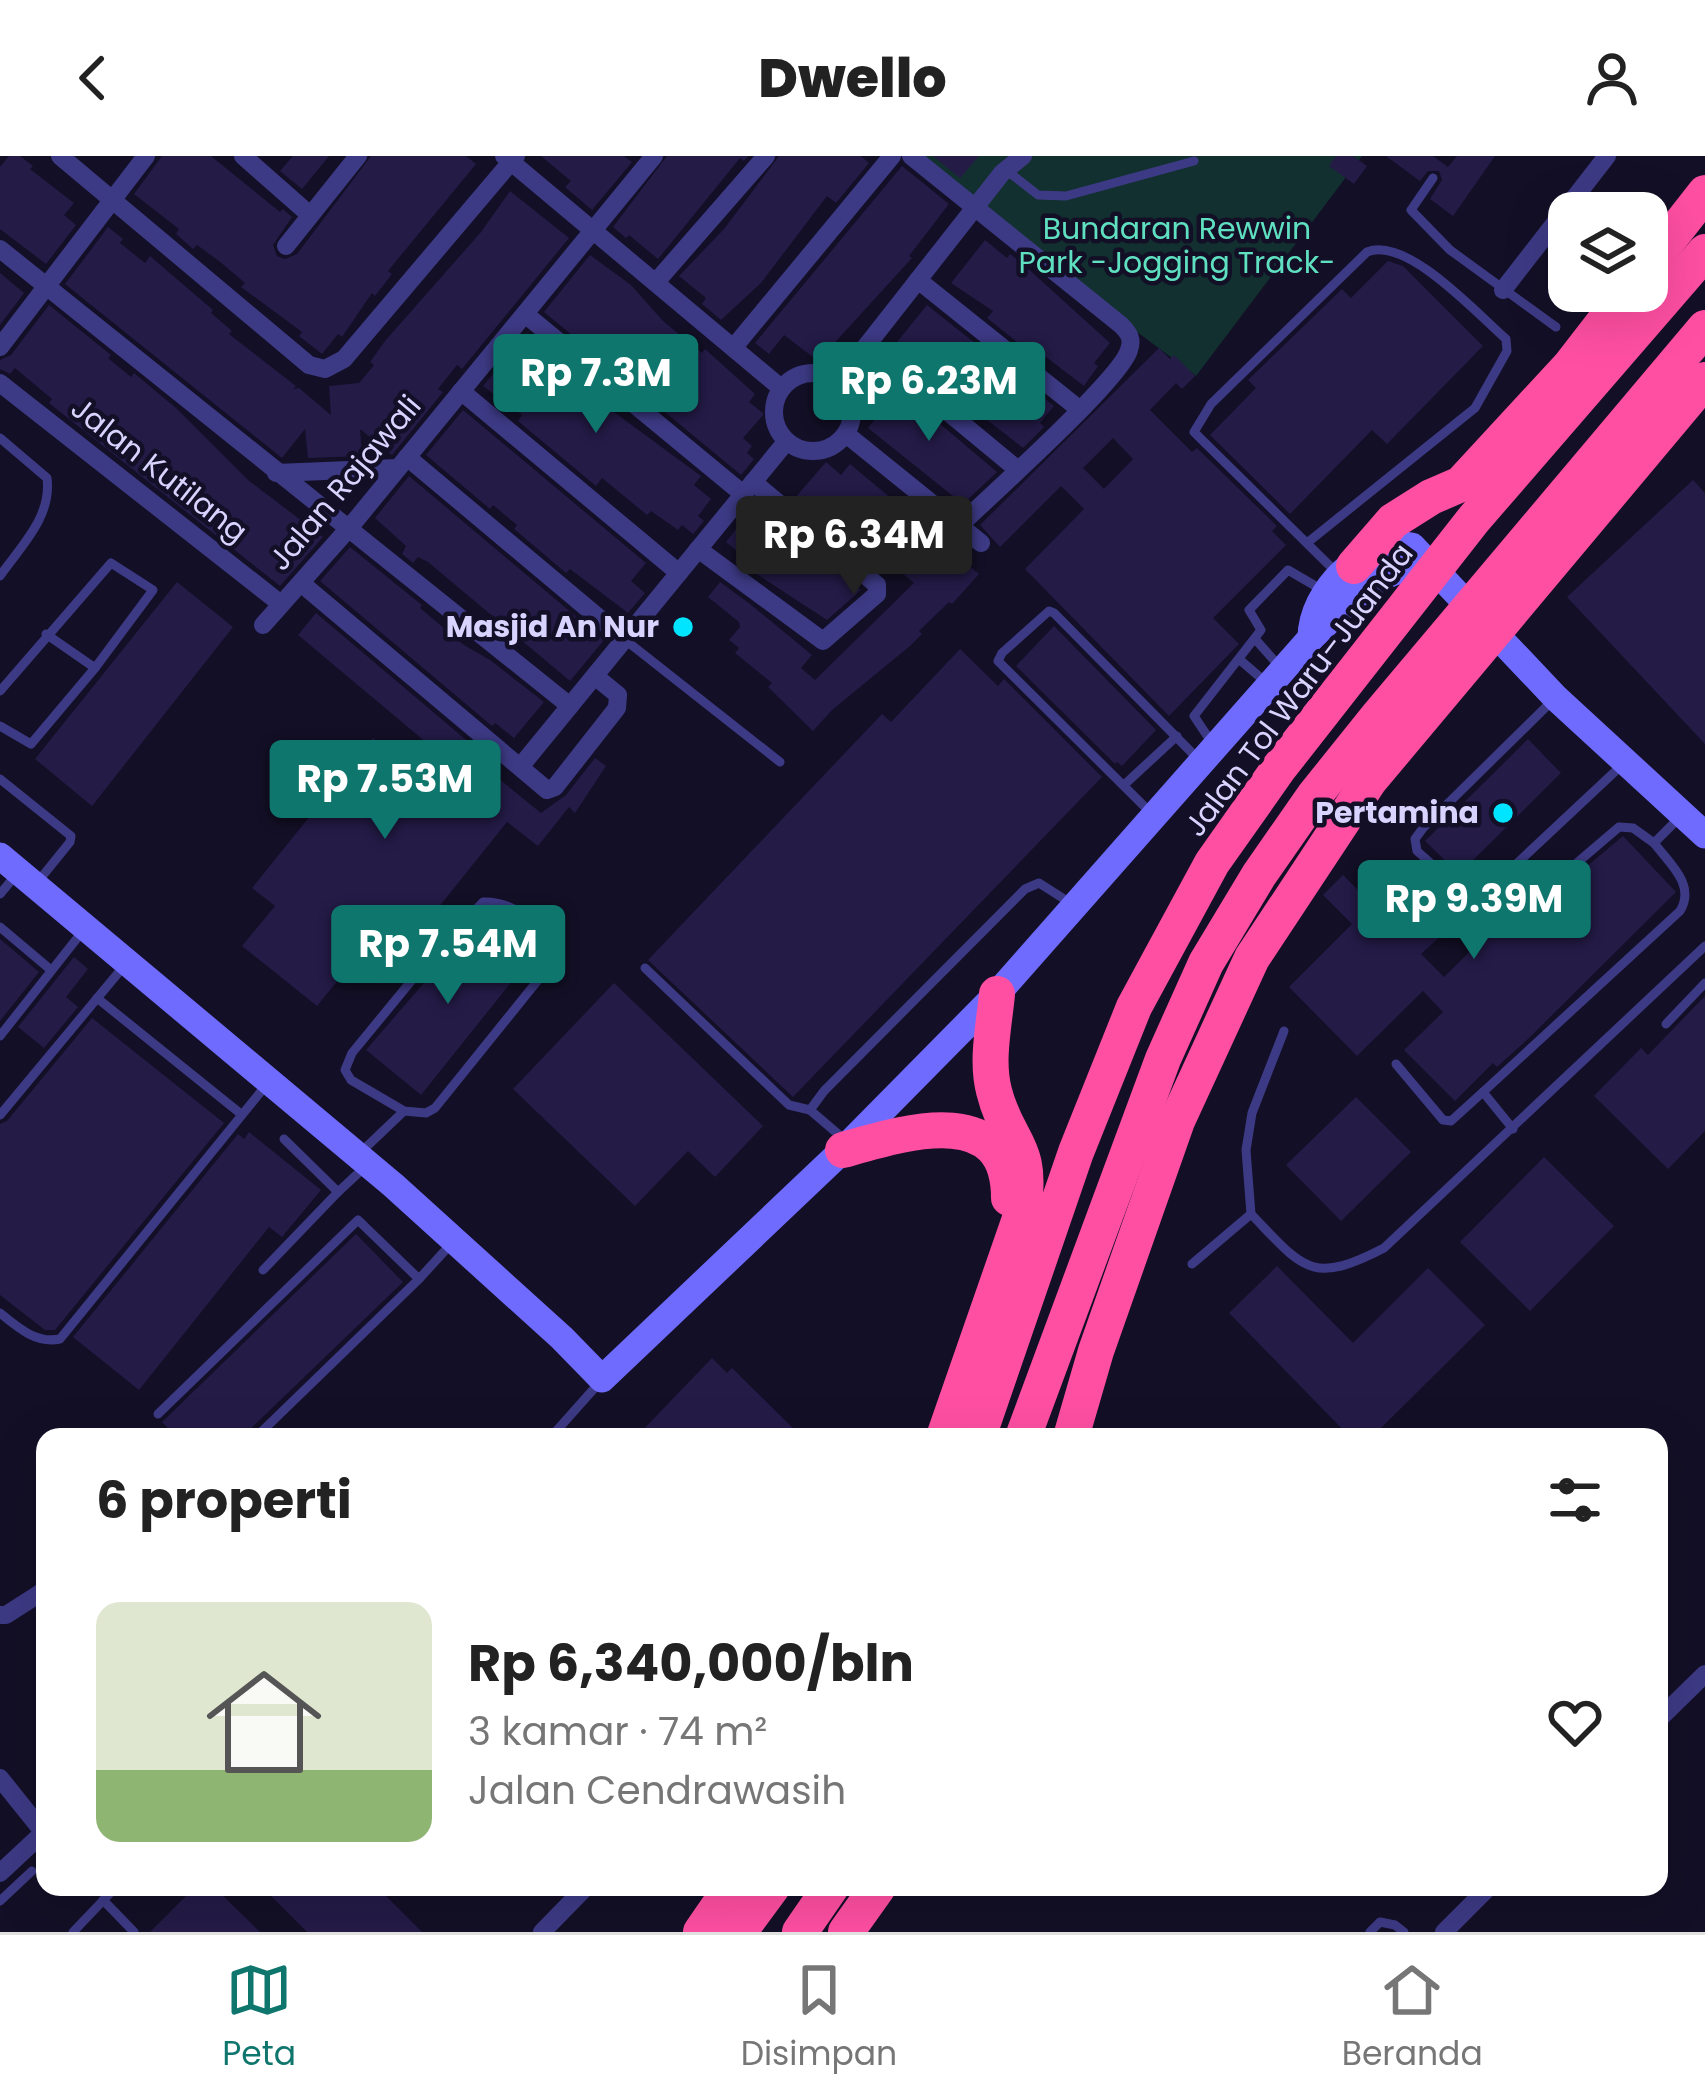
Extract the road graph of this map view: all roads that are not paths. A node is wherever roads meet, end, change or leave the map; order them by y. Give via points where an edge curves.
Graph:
1 (60, 156) edge
2 (146, 156) edge
3 (243, 156) edge
4 (358, 156) edge
5 (654, 156) edge
6 (766, 156) edge
7 (892, 156) edge
8 (911, 156) edge
9 (1023, 156) edge
10 (1607, 156) edge
11 (510, 158) edge
12 (1194, 161) dead end
13 (1006, 170) junction
14 (1433, 178) dead end
15 (1705, 193) edge
16 (111, 199) junction
17 (974, 208) junction
18 (310, 215) junction
19 (594, 230) junction
20 (1668, 240) edge
21 (286, 246) dead end
22 (0, 250) edge
23 (1705, 252) edge
24 (918, 280) junction
25 (656, 282) junction
26 (46, 287) junction
27 (1503, 290) junction
28 (1612, 312) edge
29 (525, 314) junction
30 (1556, 327) dead end
31 (1705, 328) edge
32 (867, 346) junction
33 (0, 347) edge
34 (734, 347) junction
35 (1705, 380) edge
36 (838, 382) junction
37 (0, 383) edge
38 (781, 388) junction
39 (461, 392) junction
40 (1079, 409) junction
41 (846, 434) junction
42 (0, 438) edge
43 (786, 442) junction
44 (403, 462) junction
45 (1017, 469) junction
46 (276, 473) junction
47 (1461, 484) junction
48 (748, 488) junction
49 (960, 525) junction
50 (350, 527) junction
51 (982, 543) dead end
52 (1307, 543) junction
53 (698, 549) junction
54 (1424, 566) junction
55 (679, 573) junction
56 (0, 576) edge
57 (1339, 578) junction
58 (301, 583) junction
59 (281, 604) junction
60 (263, 625) dead end
61 (46, 634) junction
62 (1492, 634) junction
63 (1311, 638) junction
64 (624, 639) junction
65 (1256, 640) junction
66 (1240, 660) junction
67 (94, 668) junction
68 (596, 677) junction
69 (1276, 678) junction
70 (0, 691) edge
71 (1556, 698) junction
72 (570, 706) junction
73 (0, 726) edge
74 (1177, 736) junction
75 (1208, 754) junction
76 (780, 762) dead end
77 (1625, 762) junction
78 (520, 767) junction
79 (0, 779) edge
80 (1124, 785) junction
81 (1683, 814) junction
82 (1154, 817) junction
83 (1705, 835) edge
84 (1654, 843) junction
85 (18, 871) edge
86 (1544, 890) dead end
87 (0, 894) edge
88 (1075, 905) junction
89 (0, 927) edge
90 (86, 927) junction
91 (1705, 946) edge
92 (128, 962) junction
93 (645, 968) dead end
94 (51, 970) junction
95 (1705, 983) edge
96 (997, 994) junction
97 (97, 998) junction
98 (1666, 1024) dead end
99 (1284, 1031) dead end
100 (0, 1036) edge
101 (1396, 1064) dead end
102 (270, 1081) junction
103 (1483, 1092) junction
104 (810, 1110) junction
105 (404, 1111) junction
106 (0, 1114) edge
107 (242, 1114) junction
108 (1513, 1129) junction
109 (284, 1139) dead end
110 (846, 1146) junction
111 (364, 1159) junction
112 (338, 1192) junction
113 (1251, 1214) junction
114 (455, 1240) junction
115 (1192, 1264) dead end
116 (262, 1270) dead end
117 (419, 1279) junction
118 (0, 1312) edge
119 (602, 1379) junction
120 (158, 1414) dead end
121 (265, 1428) edge
122 (559, 1428) edge
123 (942, 1428) edge
124 (944, 1428) edge
125 (981, 1428) edge
126 (1026, 1428) edge
127 (1075, 1428) edge
128 (36, 1599) edge
129 (0, 1615) edge
130 (1705, 1674) edge
131 (1668, 1710) edge
132 (0, 1778) edge
133 (36, 1822) edge
134 (36, 1840) edge
135 (32, 1871) dead end
136 (0, 1874) edge
137 (108, 1896) edge
138 (577, 1896) edge
139 (726, 1896) edge
140 (765, 1896) edge
141 (824, 1896) edge
142 (872, 1896) edge
143 (1481, 1896) edge
144 (104, 1900) junction
145 (0, 1901) edge
146 (73, 1932) edge
147 (134, 1932) edge
148 (542, 1932) edge
149 (701, 1932) edge
150 (739, 1932) edge
151 (800, 1932) edge
152 (846, 1932) edge
153 (1370, 1932) edge
154 (1404, 1932) edge
155 (1444, 1932) edge

1 - 16 street
2 - 16 street
3 - 18 street
4 - 18 street
5 - 19 street, Jalan Rajawali
6 - 25 street
7 - 34 street
8 - 17 street
9 - 13 street
10 - 27 street
11 - 16 street via 344,359 325,370 309,365
11 - 19 street
12 - 13 lane via 1066,196 1038,195
13 - 17 street
14 - 27 lane via 1412,210
15 - 20 highway
16 - 26 street
17 - 24 street
17 - 40 street via 1128,332 1129,355
18 - 21 street
19 - 25 street
19 - 29 street, Jalan Rajawali
22 - 26 street
23 - 125 highway, Jalan Tol Waru–Juanda via 1474,519 1212,863 1135,1007
24 - 32 street
24 - 40 street
25 - 34 street
26 - 33 street
26 - 46 street
27 - 30 lane
28 - 47 highway
29 - 39 street, Jalan Rajawali
29 - 48 street
31 - 126 highway via 1378,715 1258,875 1162,1058
32 - 36 street
32 - 45 street
34 - 38 street
35 - 62 highway
36 - 38 street via 808,373
36 - 41 street via 853,412
37 - 59 street, Jalan Kutilang
38 - 43 street via 773,416
39 - 44 street, Jalan Rajawali
39 - 55 street
40 - 45 street
41 - 43 street via 818,452
41 - 49 street
42 - 56 lane via 47,478 49,493 42,518
43 - 48 street
44 - 46 street
44 - 50 street, Jalan Rajawali
44 - 64 street
45 - 49 street
46 - 50 street
47 - 54 highway
47 - 57 highway via 1393,521
48 - 53 street
48 - 53 street via 877,585 878,594 823,641
49 - 51 street
50 - 58 street, Jalan Rajawali
50 - 72 street
52 - 52 lane via 1194,432 1211,404 1367,253 1392,250 1506,339 1507,351 1475,408
52 - 57 lane
53 - 55 street
54 - 57 street via 1412,546 1399,544
54 - 62 street
54 - 63 street via 1370,586
55 - 64 street
57 - 63 street via 1311,622
57 - 65 lane via 1283,571 1249,610 1262,626
58 - 59 street, Jalan Rajawali
58 - 78 street
59 - 60 street, Jalan Rajawali
61 - 67 lane
61 - 67 lane via 111,563 153,590
61 - 70 lane
62 - 71 street
62 - 127 highway via 1369,781 1252,958 1177,1121
63 - 69 street
64 - 68 street
64 - 76 lane
65 - 66 lane
65 - 69 lane
66 - 69 lane
66 - 75 lane via 1194,716
67 - 73 lane via 32,744
68 - 72 street
68 - 78 street via 618,695 617,708 555,787 538,786
69 - 75 street
71 - 77 street
71 - 77 lane via 1424,828 1417,851 1469,898 1480,898
72 - 78 street
74 - 75 lane
74 - 80 lane
74 - 80 lane via 1054,613 1002,653 998,661
75 - 82 street
77 - 81 street
79 - 85 lane via 71,836
80 - 82 lane
81 - 83 street
81 - 84 lane
82 - 88 street
84 - 86 lane via 1619,827
84 - 103 lane via 1686,886 1681,911
85 - 87 lane
85 - 90 street
88 - 96 street
88 - 104 lane via 1039,883 1024,889
89 - 94 lane
90 - 92 street
90 - 94 lane
91 - 108 lane
92 - 97 lane
92 - 102 street
93 - 104 lane via 789,1105
94 - 100 lane
95 - 98 lane
96 - 110 street
96 - 124 highway via 989,1066 1027,1168 1026,1190
97 - 106 lane
97 - 107 lane
99 - 113 lane via 1252,1113
101 - 103 lane via 1443,1120
102 - 107 lane
102 - 111 street
103 - 108 lane
104 - 110 lane
105 - 105 lane via 435,1108 551,964 546,934 511,908 483,902 352,1053 345,1070 351,1081
105 - 111 lane
107 - 118 lane via 60,1339 32,1334
108 - 113 lane via 1384,1248 1346,1268 1298,1263
109 - 112 lane
110 - 119 street
110 - 123 highway via 945,1128 991,1147 1008,1176 1006,1210 946,1387
111 - 112 lane
111 - 114 street
112 - 116 lane
113 - 115 lane
114 - 117 lane
114 - 119 street
117 - 120 lane via 358,1220
117 - 121 lane
119 - 122 lane
128 - 129 street
130 - 131 street
132 - 133 street
134 - 136 street
135 - 145 lane
137 - 144 lane
138 - 148 street
139 - 149 highway
140 - 150 highway
141 - 151 highway
142 - 152 highway
143 - 155 street
144 - 146 lane
144 - 147 lane
153 - 154 lane via 1380,1922

